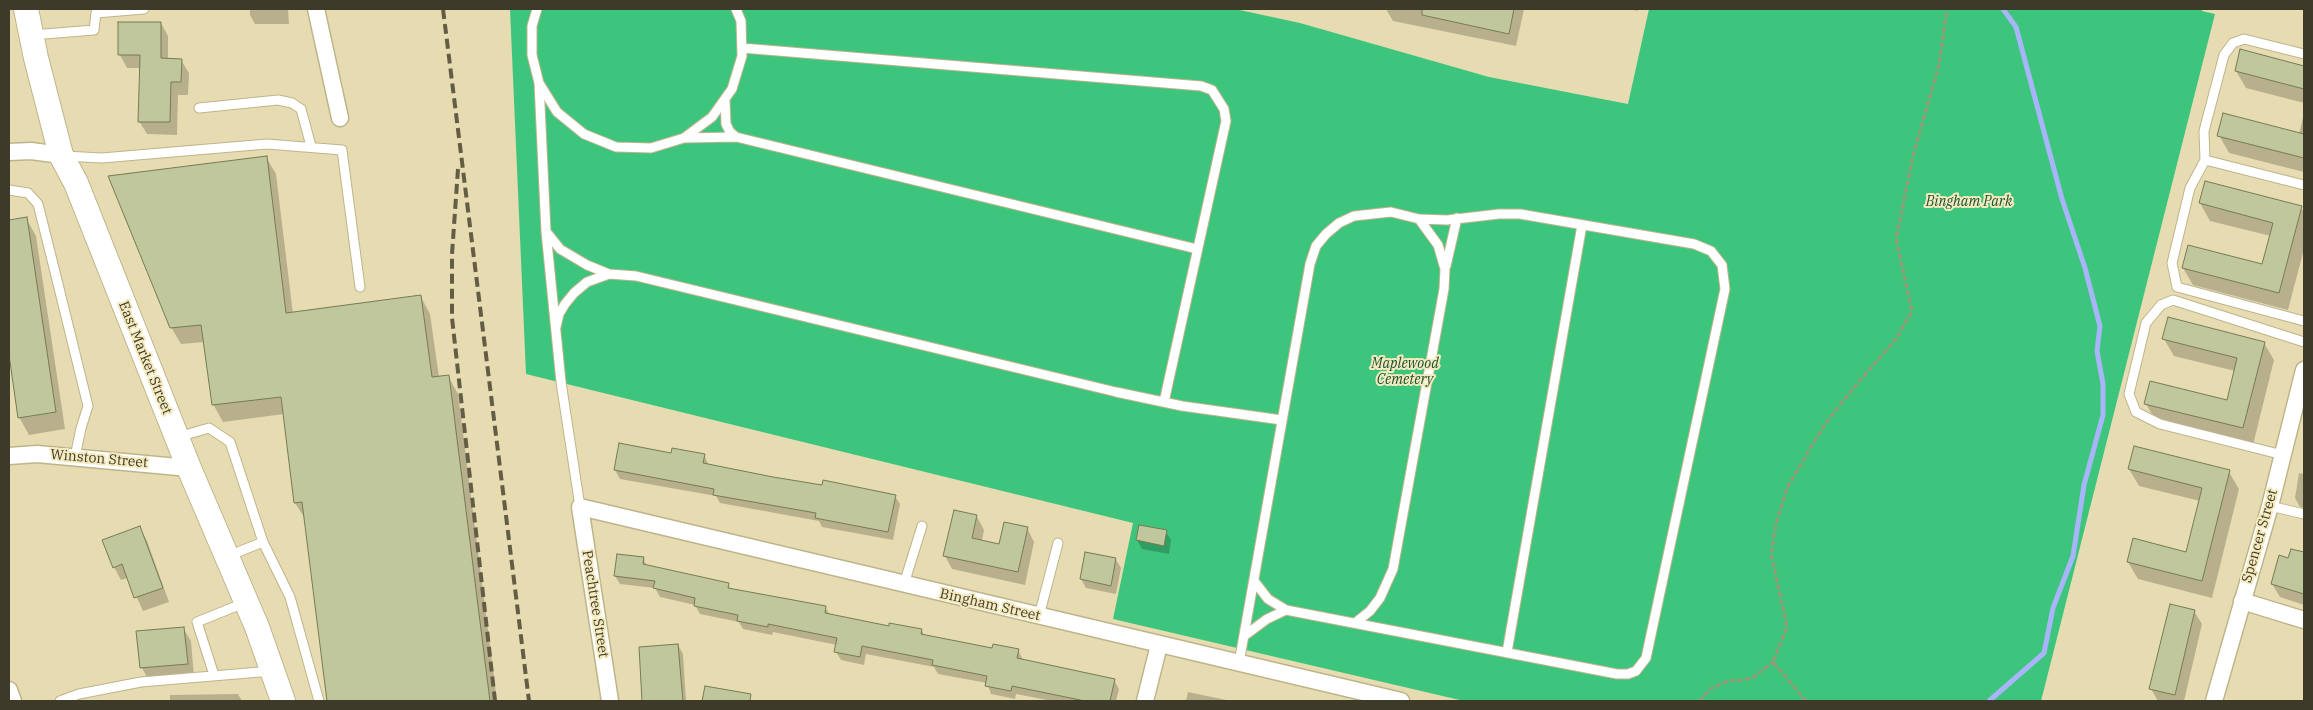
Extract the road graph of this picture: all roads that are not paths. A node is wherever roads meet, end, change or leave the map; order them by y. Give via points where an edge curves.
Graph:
1 (26, 9) edge
2 (144, 9) edge
3 (316, 9) edge
4 (537, 9) edge
5 (736, 9) edge
6 (31, 35) junction
7 (742, 48) junction
8 (2304, 54) edge
9 (539, 83) junction
10 (725, 99) junction
11 (199, 108) dead end
12 (340, 118) dead end
13 (736, 137) junction
14 (684, 138) junction
15 (311, 146) junction
16 (9, 152) edge
17 (61, 155) junction
18 (2205, 160) junction
19 (2304, 186) edge
20 (9, 190) edge
21 (1457, 218) junction
22 (1419, 219) junction
23 (1582, 225) junction
24 (546, 232) junction
25 (1198, 249) junction
26 (1445, 269) junction
27 (609, 274) junction
28 (360, 287) dead end
29 (2177, 287) junction
30 (2173, 300) junction
31 (2304, 321) edge
32 (556, 327) junction
33 (2304, 342) edge
34 (2304, 370) edge
35 (1164, 402) junction
36 (1282, 420) junction
37 (177, 438) junction
38 (2283, 455) junction
39 (9, 456) edge
40 (75, 457) junction
41 (189, 468) junction
42 (2270, 506) junction
43 (580, 507) junction
44 (2304, 514) edge
45 (922, 526) dead end
46 (263, 542) junction
47 (1058, 543) dead end
48 (227, 556) junction
49 (1254, 581) junction
50 (904, 584) junction
51 (2242, 601) junction
52 (247, 602) junction
53 (1286, 610) junction
54 (1039, 616) junction
55 (2304, 620) edge
56 (1355, 623) junction
57 (1244, 636) junction
58 (1159, 645) junction
59 (1507, 652) junction
60 (1239, 663) junction
61 (272, 671) junction
62 (214, 675) junction
63 (9, 690) edge
64 (13, 701) edge
65 (60, 701) edge
66 (282, 701) edge
67 (319, 701) edge
68 (610, 701) edge
69 (1145, 701) edge
70 (1401, 701) edge
71 (2214, 701) edge

1 - 6 main road, East Market Street
2 - 6 lane via 96,13 94,30
3 - 12 street
4 - 9 lane via 532,26 532,55
5 - 7 lane via 741,21
6 - 17 main road, East Market Street
7 - 10 lane via 732,89
7 - 25 lane via 1201,86 1212,90 1224,109 1226,121
8 - 18 lane via 2244,39 2233,43 2224,55 2204,131
9 - 14 lane via 557,112 584,134 600,141 616,147 651,148
9 - 24 lane
10 - 13 lane via 726,124
10 - 14 lane via 712,117
11 - 15 lane via 278,100 292,103 301,109
13 - 14 lane
13 - 25 lane
15 - 17 lane via 267,144 102,158
15 - 28 lane via 342,150
16 - 17 street
17 - 37 main road, East Market Street via 76,183
18 - 19 lane
18 - 29 lane via 2190,188 2172,263
20 - 40 lane via 28,193 38,204 56,275 88,406
21 - 22 lane
21 - 23 lane via 1520,214
21 - 26 lane
22 - 26 lane via 1438,245
22 - 36 lane via 1391,212 1354,216 1339,223 1316,246
23 - 59 lane
23 - 59 lane via 1702,247 1717,257 1722,265 1726,289 1646,658 1636,671 1617,674
24 - 27 lane via 560,249
24 - 32 lane
25 - 35 lane
26 - 56 lane via 1393,569 1380,598
27 - 32 lane via 587,282 574,293 559,314
27 - 35 lane via 651,278
29 - 30 lane
29 - 31 lane
30 - 33 lane
30 - 38 lane via 2161,305 2146,323 2130,394 2136,412 2160,424
32 - 43 lane
34 - 38 street, Spencer Street
35 - 36 lane
36 - 49 lane
37 - 41 main road, East Market Street
37 - 46 lane via 209,428 230,442
38 - 42 street, Spencer Street
39 - 40 street, Winston Street
40 - 41 street, Winston Street
41 - 48 main road, East Market Street
42 - 44 lane
42 - 51 street, Spencer Street
43 - 50 street, Bingham Street
43 - 68 street, Peachtree Street
45 - 50 lane
46 - 48 lane
46 - 67 lane via 290,597
47 - 54 lane
48 - 52 main road, East Market Street
49 - 53 lane via 1268,599
49 - 57 lane
50 - 54 street, Bingham Street
51 - 55 street
51 - 71 street, Spencer Street
52 - 61 main road, East Market Street
52 - 62 lane via 197,622
53 - 56 lane
53 - 57 lane
54 - 58 street, Bingham Street
56 - 59 lane
57 - 60 lane
58 - 60 street, Bingham Street
58 - 69 street
60 - 70 street, Bingham Street
61 - 62 lane
61 - 66 main road, East Market Street
62 - 65 lane via 141,682
63 - 64 street

